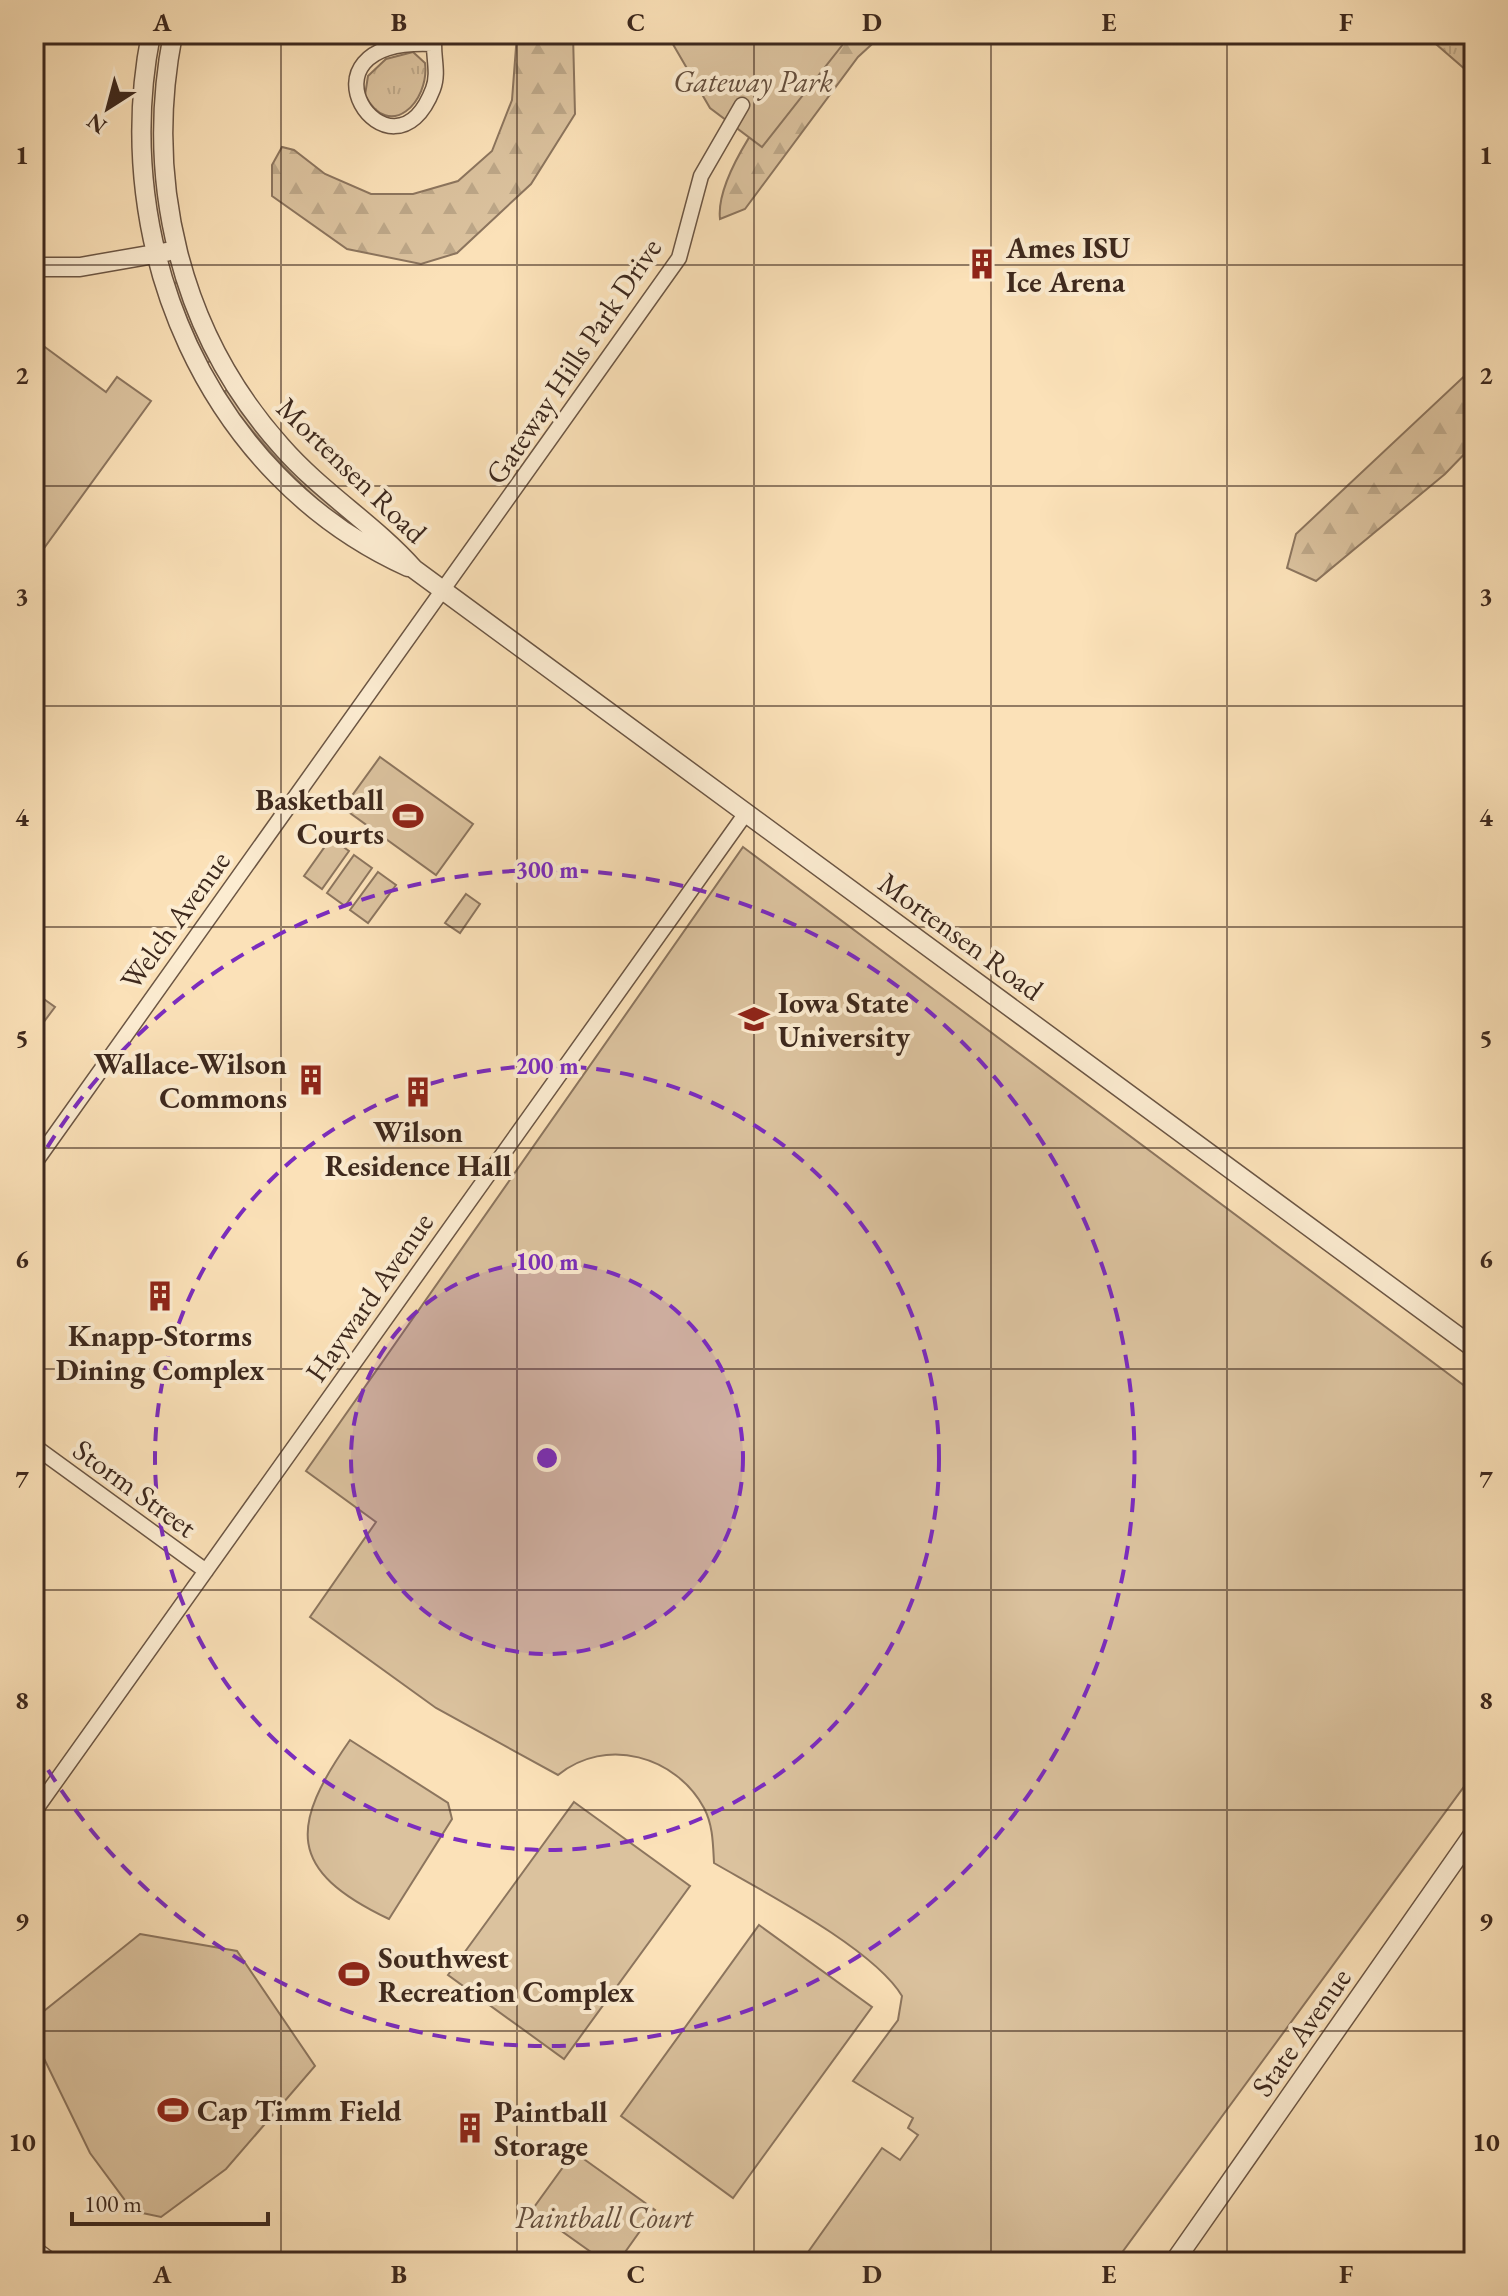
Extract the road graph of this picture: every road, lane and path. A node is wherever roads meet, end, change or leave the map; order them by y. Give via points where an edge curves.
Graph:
1 (151, 34) edge
2 (173, 34) edge
3 (434, 39) edge
4 (742, 105) dead end
5 (176, 250) junction
6 (154, 254) junction
7 (34, 267) edge
8 (414, 569) junction
9 (443, 591) junction
10 (746, 813) junction
11 (34, 1164) edge
12 (1474, 1348) edge
13 (34, 1446) edge
14 (206, 1571) junction
15 (34, 1812) edge
16 (1474, 1833) edge
17 (34, 2248) edge
18 (53, 2262) edge
19 (1174, 2262) edge

1 - 6 street, Mortensen Road via 140,142
2 - 5 street, Mortensen Road via 162,139 167,211
3 - 3 street via 434,86 416,114 391,125 362,112 355,94 362,67 389,49
4 - 9 street, Gateway Hills Park Drive via 701,176 679,258
5 - 6 street
5 - 8 street, Mortensen Road via 224,370 281,447 372,525
6 - 7 street via 80,267
6 - 8 street, Mortensen Road via 205,381 234,425 295,492 361,543
8 - 9 street, Mortensen Road
9 - 10 street, Mortensen Road
9 - 11 street, Welch Avenue
10 - 12 street, Mortensen Road
10 - 14 street, Hayward Avenue
13 - 14 street, Storm Street
14 - 15 street, Hayward Avenue
16 - 19 street, State Avenue
17 - 18 street

